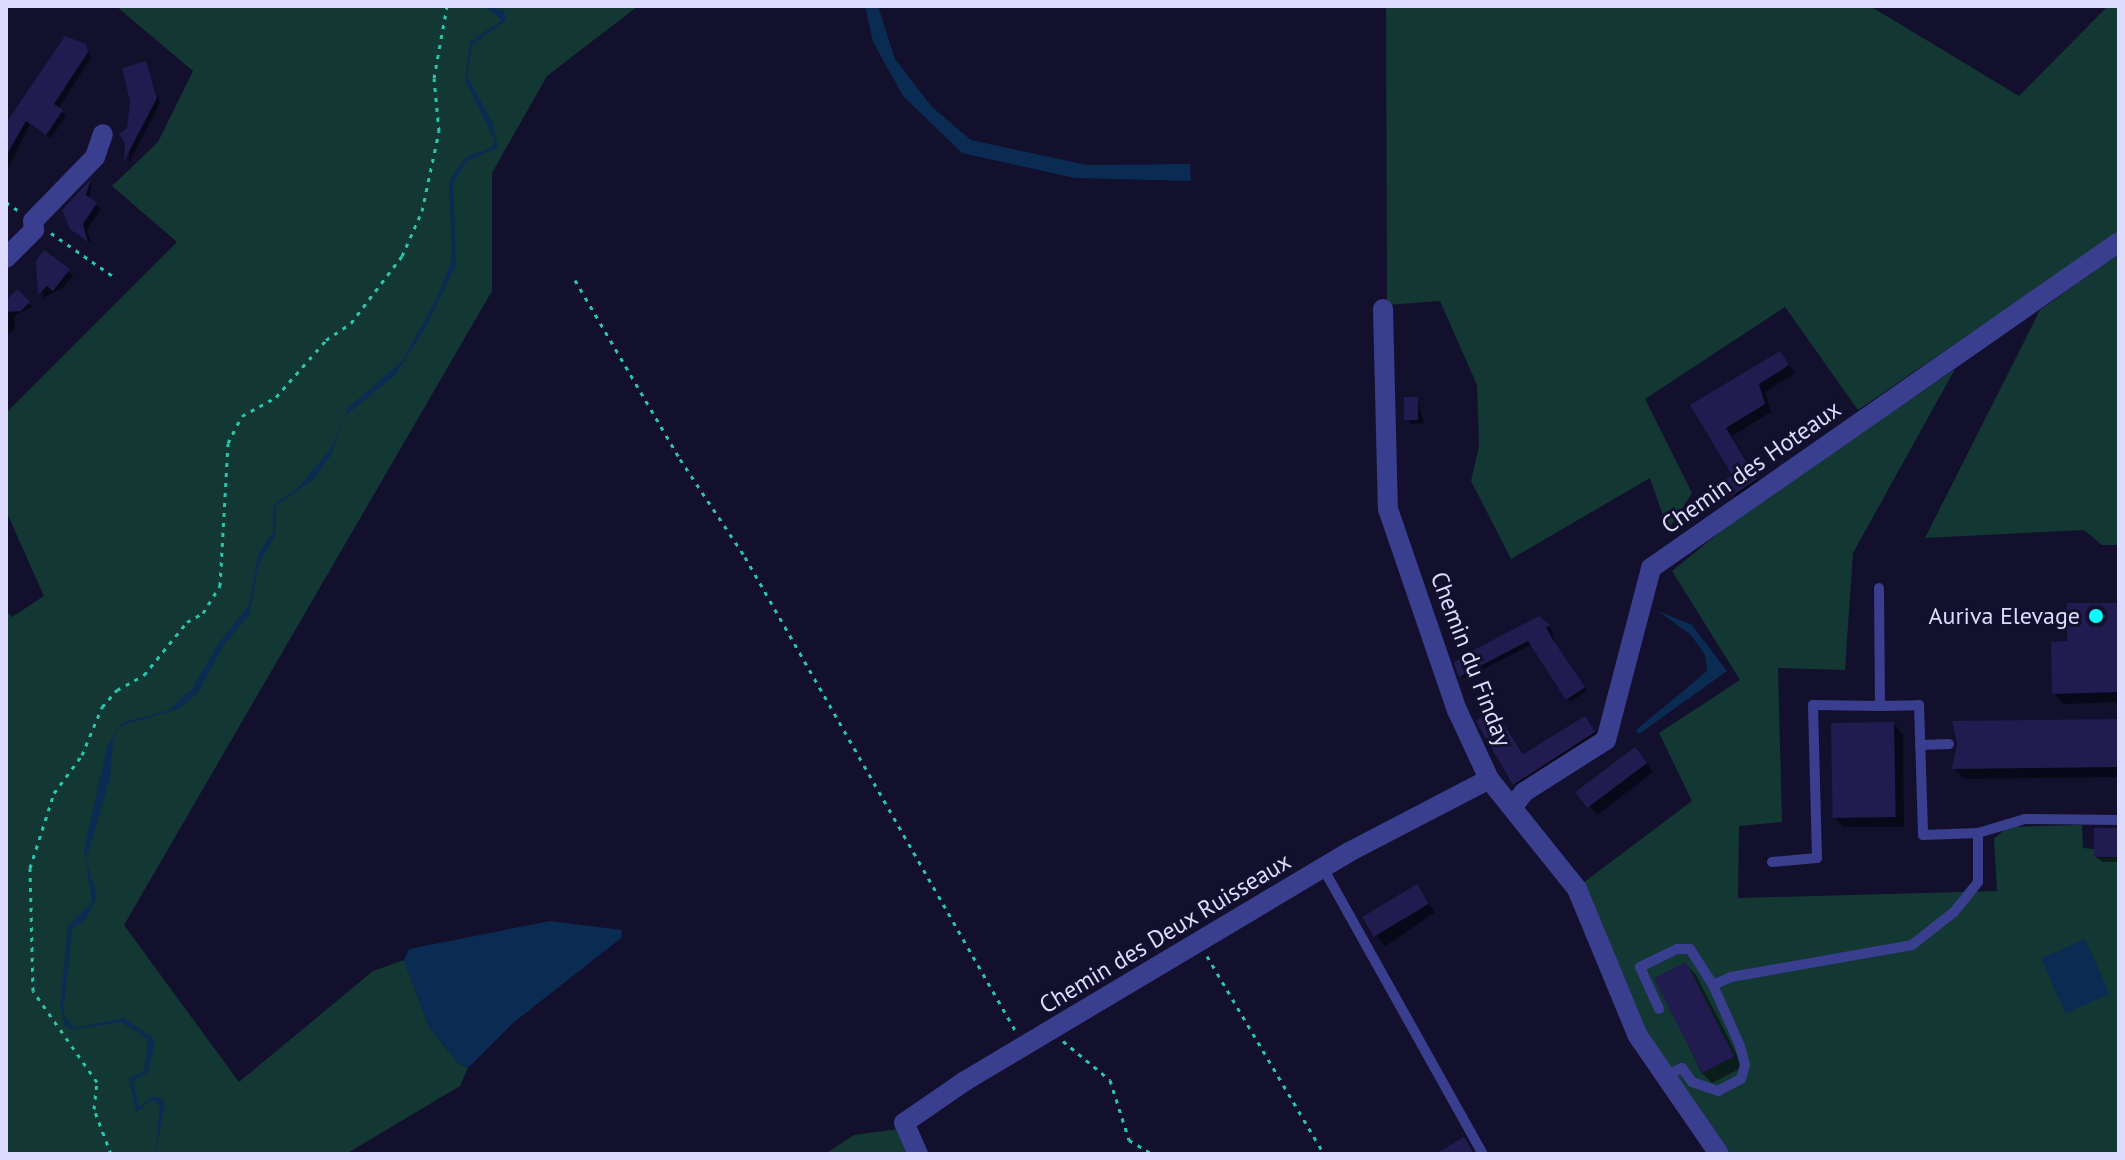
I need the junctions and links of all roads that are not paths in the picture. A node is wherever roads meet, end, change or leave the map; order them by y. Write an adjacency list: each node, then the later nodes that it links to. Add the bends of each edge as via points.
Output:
1 (103, 134): 3 (street, via 95,157 33,221 34,230)
2 (2119, 242): 10 (street, Chemin des Hoteaux, via 1651,568 1606,740 1524,792)
3 (6, 258)
4 (1383, 309): 9 (street, Chemin du Finday, via 1388,509 1457,710)
5 (1879, 588): 6 (lane)
6 (1880, 706): 8 (lane, via 1919,705); 13 (lane, via 1813,705 1817,858)
7 (1949, 744): 8 (lane)
8 (1920, 745): 12 (lane, via 1923,835)
9 (1489, 779): 10 (street, Chemin du Finday); 14 (street, Chemin des Deux Ruisseaux)
10 (1514, 805): 17 (street, Chemin du Finday, via 1577,889 1638,1036)
11 (2119, 820): 12 (lane, via 2025,819 1997,823)
12 (1978, 833): 15 (lane, via 1978,882 1954,912 1912,945 1731,977)
13 (1772, 862)
14 (1323, 868): 18 (street, Chemin des Deux Ruisseaux, via 904,1123); 19 (lane)
15 (1713, 985): 16 (lane, via 1690,949 1677,949 1640,967); 17 (lane, via 1740,1046 1745,1065 1741,1079 1718,1091 1692,1082 1682,1068)
16 (1659, 1009)
17 (1666, 1076): 20 (street, Chemin du Finday)
18 (918, 1154)
19 (1483, 1154)
20 (1719, 1154)

